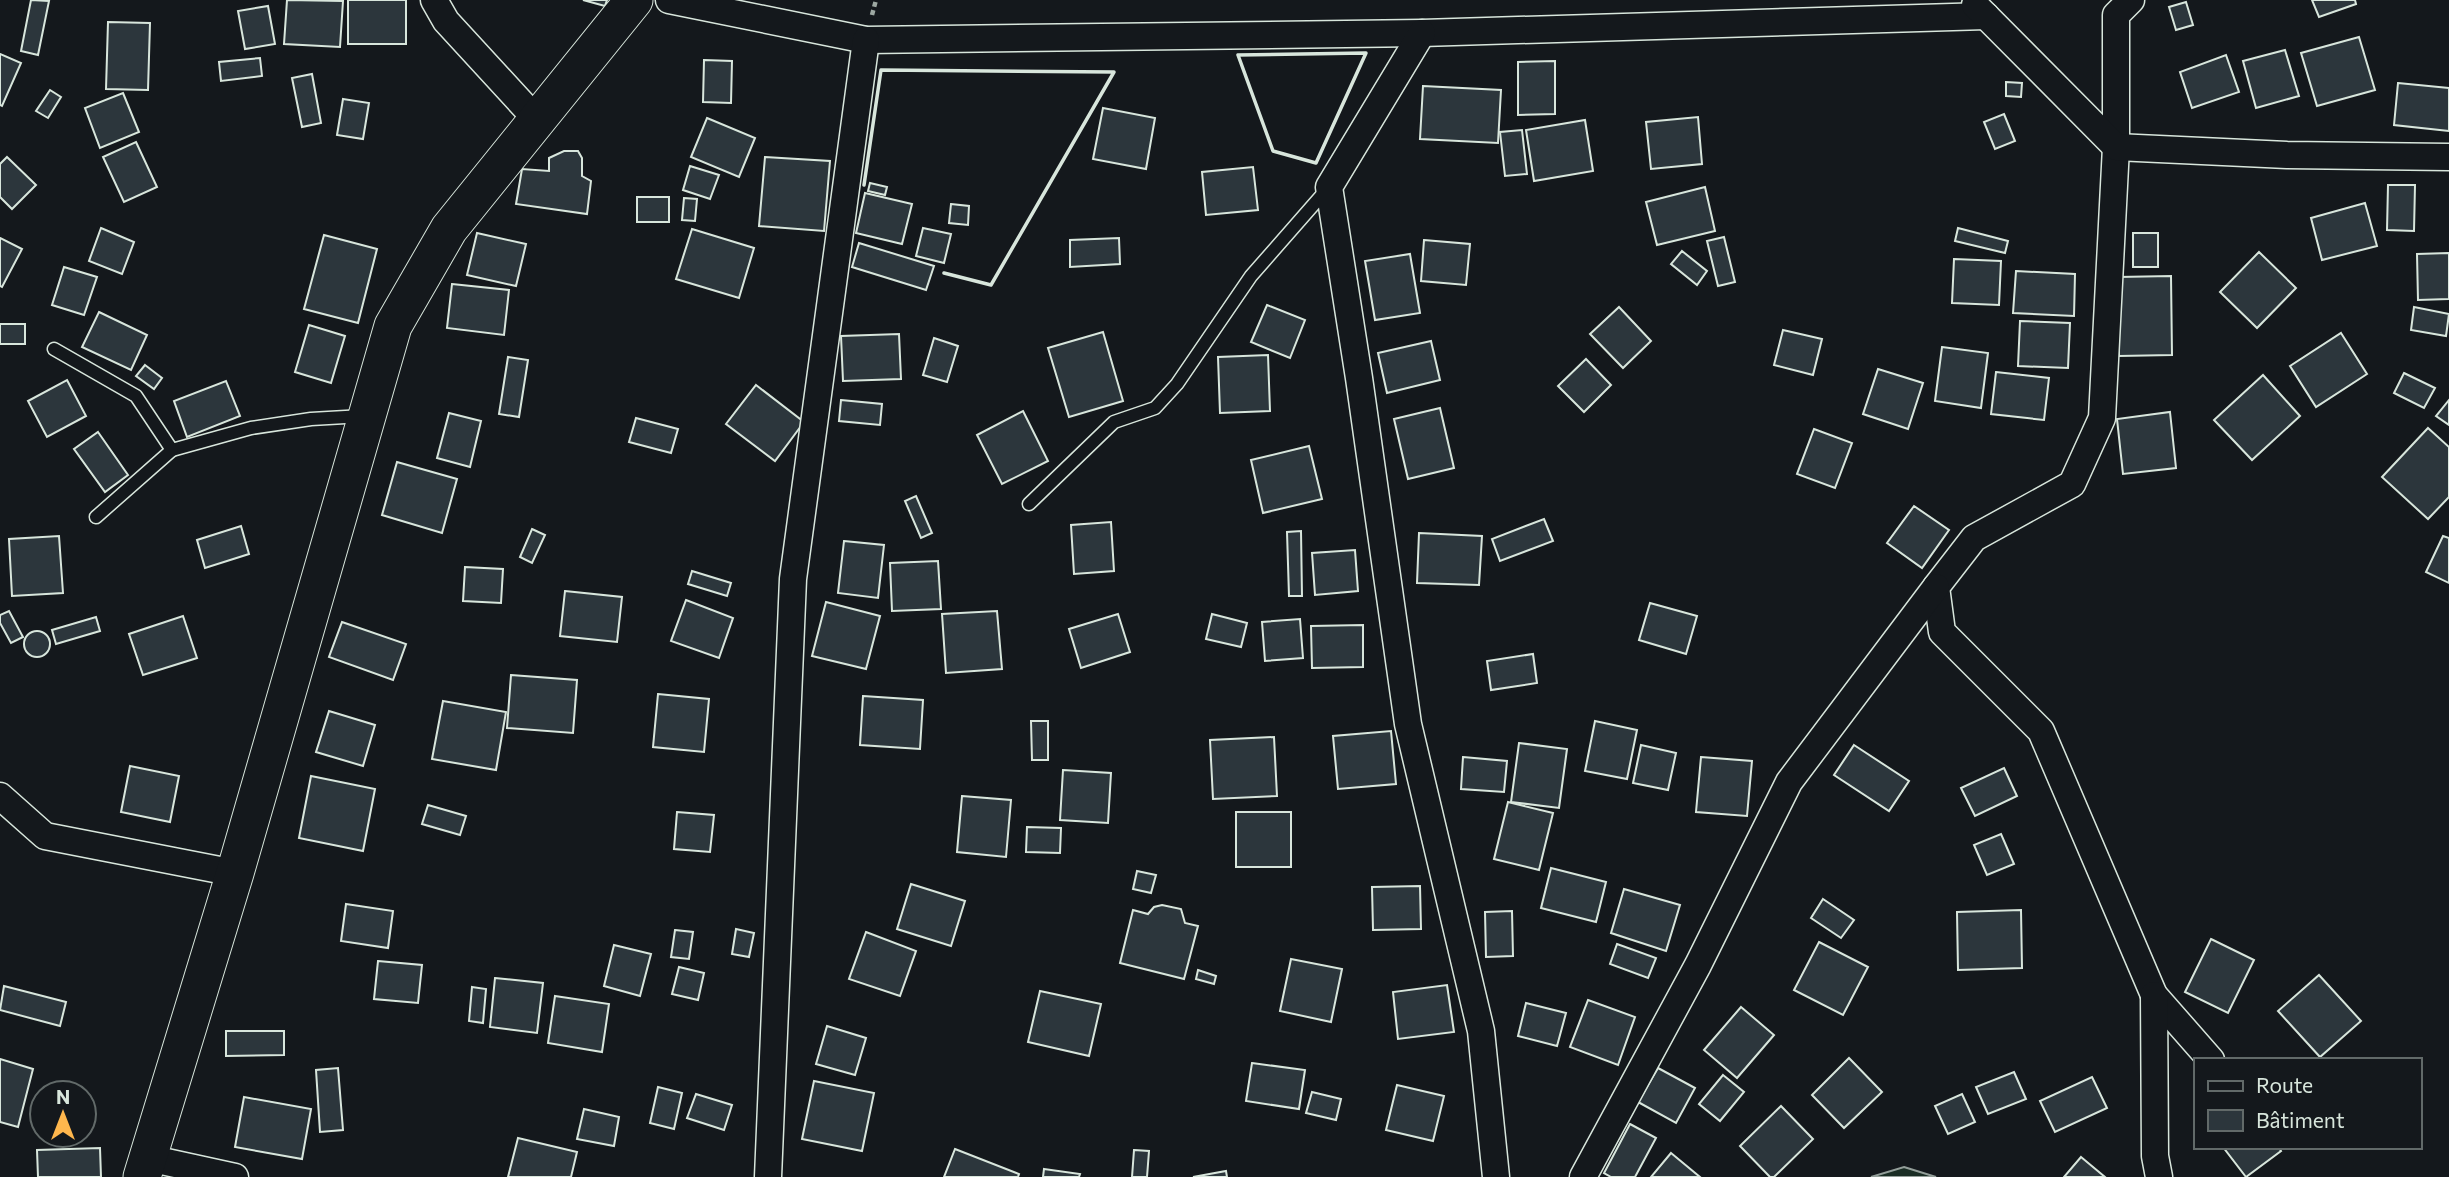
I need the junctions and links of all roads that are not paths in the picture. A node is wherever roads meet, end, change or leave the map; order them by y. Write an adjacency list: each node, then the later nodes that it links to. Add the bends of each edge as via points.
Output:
1 (434, 0): 8 (street, via 446,21)
2 (634, 0): 8 (street)
3 (669, 0): 7 (street)
4 (2131, 0): 9 (street, via 2116,15)
5 (1978, 8): 6 (street); 9 (street)
6 (1422, 33): 7 (street); 11 (street)
7 (866, 40): 24 (street, via 793,579)
8 (537, 120): 13 (street, via 449,229 393,326)
9 (2116, 147): 10 (street); 17 (street, via 2102,418 2072,484 1974,538)
10 (2449, 157)
11 (1329, 187): 15 (lane, via 1251,276 1177,384 1155,408 1114,422); 25 (street, via 1408,724 1481,1031)
12 (54, 349): 14 (lane, via 136,396)
13 (367, 416): 14 (lane, via 251,428); 19 (street)
14 (172, 450): 16 (lane)
15 (1029, 504)
16 (96, 517)
17 (1936, 587): 20 (street, via 1942,632 2041,731); 26 (street, via 1789,782 1698,965)
18 (0, 796): 19 (street, via 46,836)
19 (234, 873): 22 (street)
20 (2154, 995): 21 (street); 27 (street)
21 (2209, 1058)
22 (145, 1167): 23 (street)
23 (235, 1177)
24 (768, 1177)
25 (1496, 1177)
26 (1583, 1177)
27 (2159, 1177)

